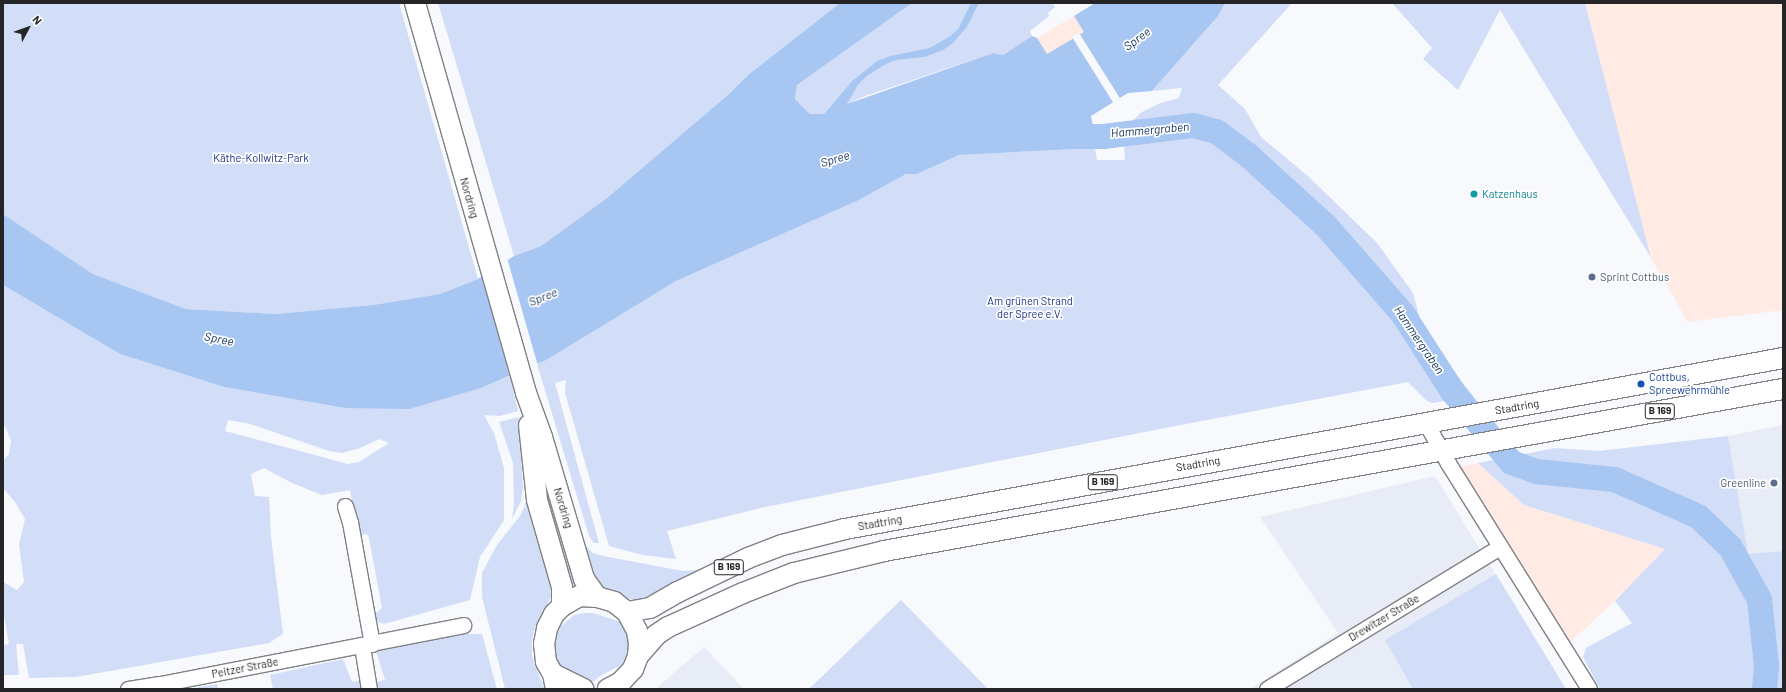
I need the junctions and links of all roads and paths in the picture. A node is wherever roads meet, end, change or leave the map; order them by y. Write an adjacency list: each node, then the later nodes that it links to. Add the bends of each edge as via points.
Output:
1 (415, 3): 4 (main road, Nordring)
2 (1783, 358): 5 (main road, Stadtring / B 169)
3 (1783, 388): 6 (main road, B 169)
4 (526, 393): 9 (main road, Nordring, via 542,437 584,579); 10 (main road, Nordring, via 537,500 562,587)
5 (1436, 421): 6 (street); 11 (main road, Stadtring / B 169, via 845,529 782,545 678,592 650,608)
6 (1440, 451): 8 (street); 14 (main road, B 169, via 884,551 794,573 668,626)
7 (345, 506): 13 (street, via 350,522)
8 (1500, 547): 20 (street, Drewitzer Straße); 21 (street)
9 (597, 597): 10 (main road, B 169, via 579,596); 11 (main road, B 169, via 614,602)
10 (562, 606): 15 (main road, B 169, via 554,614 547,628 544,644 546,662)
11 (627, 612): 14 (main road, B 169, via 637,630)
12 (463, 625): 13 (street, Peitzer Straße)
13 (367, 645): 16 (street, Peitzer Straße); 17 (street)
14 (638, 656): 19 (main road, B 169, via 633,669 621,682)
15 (554, 681): 18 (main road, B 169)
16 (128, 689)
17 (369, 689)
18 (584, 689)
19 (608, 689)
20 (1267, 689)
21 (1589, 689)

